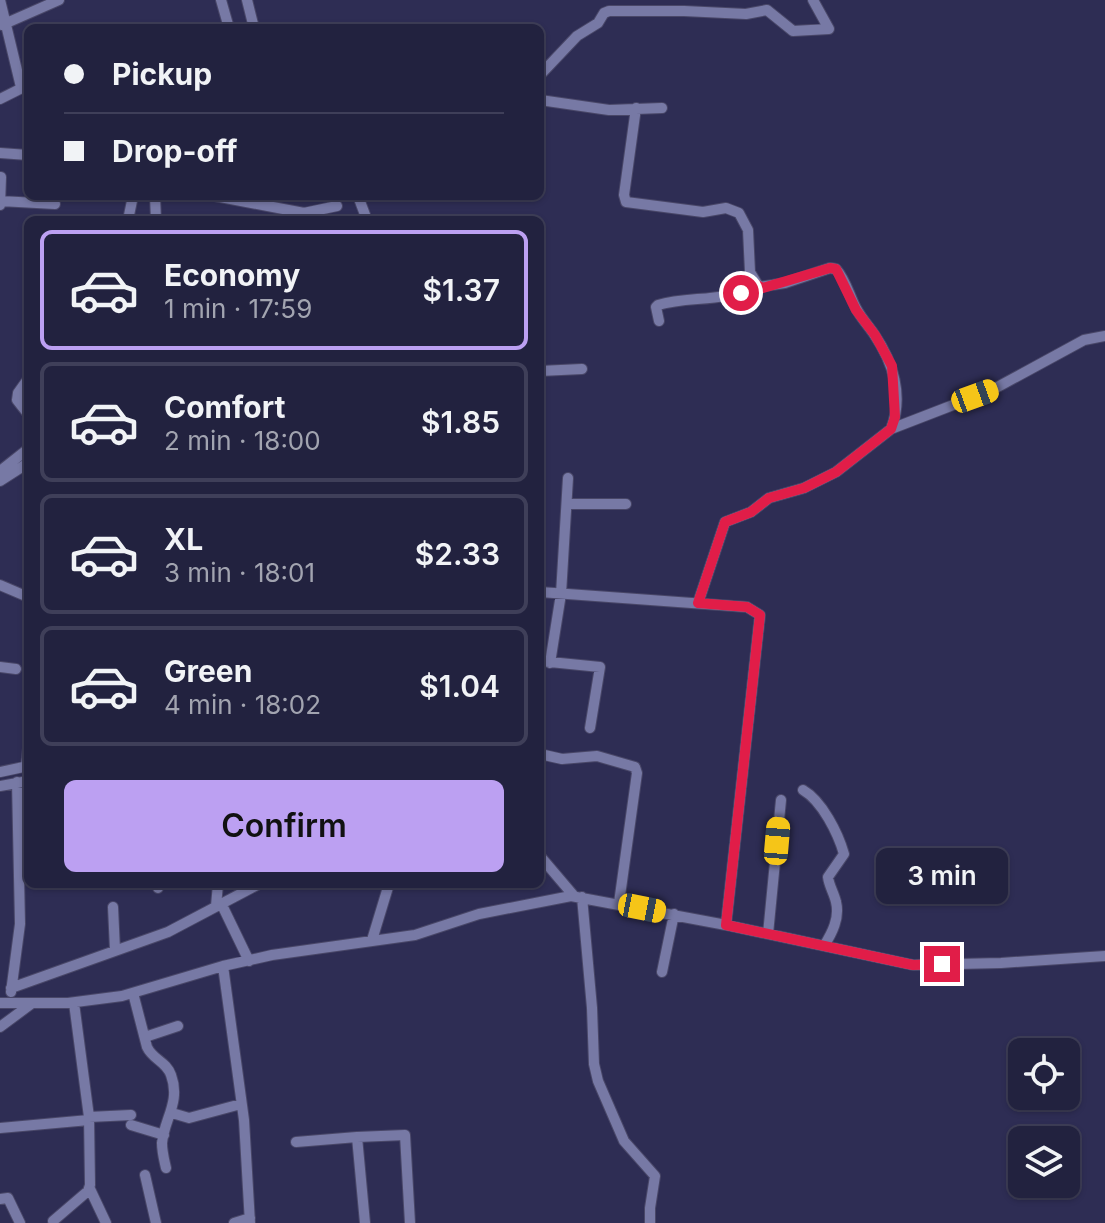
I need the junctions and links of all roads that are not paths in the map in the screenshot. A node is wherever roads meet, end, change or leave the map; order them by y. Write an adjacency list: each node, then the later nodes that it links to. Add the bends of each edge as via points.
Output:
1 (0, 0): 8 (street)
2 (59, 0): 8 (street)
3 (221, 0): 6 (street)
4 (247, 0): 7 (street)
5 (813, 0): 9 (street, via 829,29 793,31 767,10 609,11)
6 (228, 24)
7 (253, 24)
8 (3, 25): 10 (street)
9 (544, 71)
10 (24, 86): 11 (street)
11 (0, 99)
12 (544, 101): 13 (street, via 609,110)
13 (636, 108): 14 (street); 23 (street, via 626,202 739,213 748,230)
14 (662, 108)
15 (0, 153): 16 (street)
16 (24, 155)
17 (1, 177): 18 (street)
18 (0, 187): 20 (street)
19 (236, 200): 22 (street, via 304,213)
20 (0, 203): 21 (street)
21 (55, 204)
22 (337, 206)
23 (755, 284): 24 (street, via 722,298 658,305); 30 (street, via 763,288 830,268 840,273 856,310 892,366)
24 (659, 321)
25 (1105, 336): 30 (street, via 1084,340 992,390)
26 (582, 369): 27 (street)
27 (544, 371)
28 (24, 385): 29 (street, via 17,400)
29 (24, 409)
30 (891, 429): 42 (street, via 836,472 725,522)
31 (24, 452): 33 (street)
32 (24, 466): 35 (street)
33 (0, 471)
34 (568, 478): 36 (street)
35 (0, 481)
36 (567, 504): 37 (street); 40 (street)
37 (626, 504)
38 (0, 585): 41 (street)
39 (544, 592): 40 (street)
40 (561, 594): 42 (street); 43 (street)
41 (24, 595)
42 (698, 603): 63 (street, via 747,607 760,615)
43 (545, 662): 46 (street, via 602,669)
44 (0, 667): 45 (street)
45 (16, 669)
46 (590, 728)
47 (544, 755): 59 (street, via 597,756 635,767)
48 (24, 767): 49 (street)
49 (0, 772)
50 (22, 782): 51 (street); 72 (street, via 20,924)
51 (0, 786)
52 (803, 790): 66 (street, via 821,808 844,854 828,877 837,905 834,931)
53 (781, 800): 64 (street)
54 (544, 860): 58 (street)
55 (218, 888): 60 (street)
56 (246, 888): 60 (street)
57 (388, 888): 65 (street)
58 (578, 896): 59 (street); 65 (street, via 479,914 415,935); 99 (street, via 596,1074 624,1141 655,1176)
59 (619, 903): 62 (street)
60 (218, 904): 67 (street, via 168,932); 69 (street)
61 (113, 907): 67 (street)
62 (674, 914): 63 (street); 71 (street)
63 (726, 925): 64 (street)
64 (768, 934): 66 (street)
65 (372, 940): 69 (street)
66 (824, 946): 68 (street, via 913,965)
67 (115, 950): 72 (street)
68 (1105, 956)
69 (249, 961): 70 (street)
70 (223, 966): 73 (street); 80 (street)
71 (662, 972)
72 (11, 988): 74 (street)
73 (133, 993): 75 (street); 79 (street)
74 (4, 1003): 76 (street)
75 (74, 1003): 76 (street); 82 (street)
76 (31, 1004): 78 (street)
77 (178, 1026): 79 (street)
78 (0, 1027)
79 (145, 1037): 81 (street, via 150,1054 170,1072)
80 (241, 1104): 81 (street, via 189,1118); 91 (street)
81 (172, 1113): 84 (street)
82 (89, 1118): 83 (street); 84 (street, via 131,1120); 89 (street)
83 (0, 1128)
84 (164, 1135): 87 (street)
85 (357, 1137): 86 (street); 97 (street); 98 (street, via 405,1135)
86 (296, 1142)
87 (166, 1168)
88 (145, 1175): 95 (street)
89 (90, 1189): 92 (street); 94 (street)
90 (0, 1199): 93 (street, via 12,1202)
91 (250, 1220): 96 (street)
92 (53, 1221)
93 (20, 1223)
94 (106, 1223)
95 (156, 1223)
96 (234, 1223)
97 (365, 1223)
98 (410, 1223)
99 (650, 1223)

